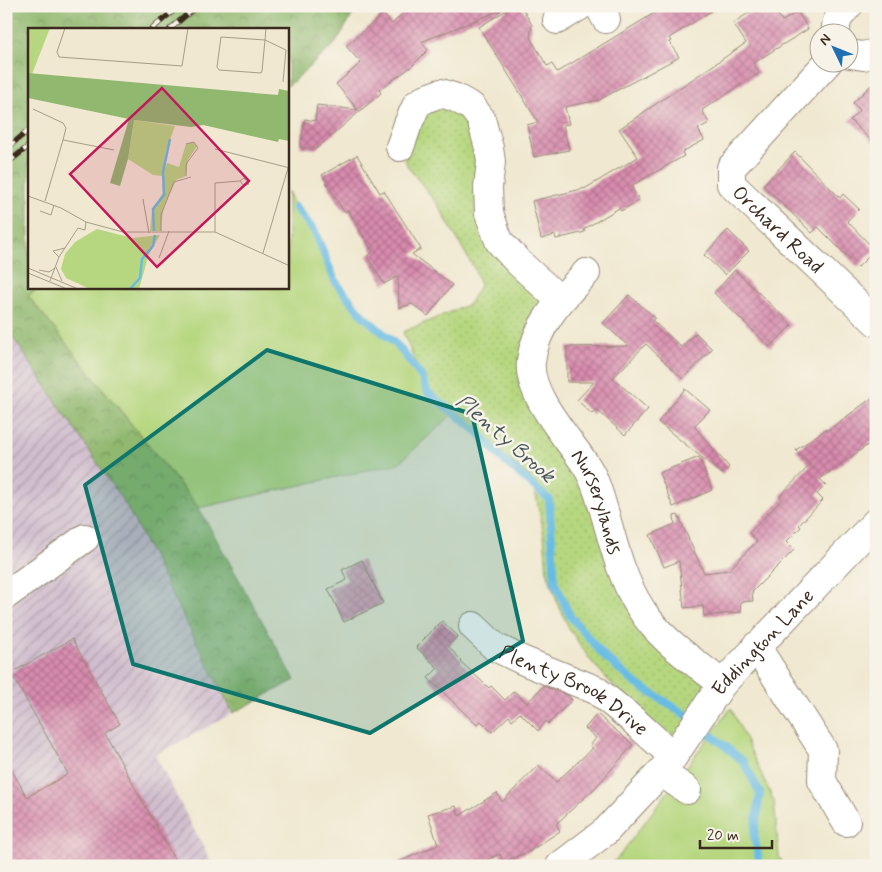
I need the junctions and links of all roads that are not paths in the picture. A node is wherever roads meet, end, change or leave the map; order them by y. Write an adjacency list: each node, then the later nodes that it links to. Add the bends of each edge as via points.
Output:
1 (580, 6): 3 (street)
2 (848, 6): 4 (street)
3 (557, 20)
4 (837, 22)
5 (876, 52): 6 (street)
6 (860, 56)
7 (819, 72): 11 (street, Orchard Road, via 731,168 731,184)
8 (400, 147): 10 (street, via 417,104 441,93 472,107 481,119 489,148 489,213 499,241)
9 (586, 273): 10 (street, Nurserylands)
10 (560, 300): 17 (street, Nurserylands, via 548,316 537,341 531,363 533,385 588,469 620,568 640,609 659,633)
11 (876, 322)
12 (876, 522): 16 (street, Eddington Lane)
13 (85, 538): 14 (street)
14 (6, 595)
15 (473, 626): 18 (street, Plenty Brook Drive, via 495,647 596,690)
16 (756, 646): 17 (street, Eddington Lane); 20 (street, via 823,750 822,781)
17 (722, 684): 18 (street, Eddington Lane)
18 (667, 764): 19 (street); 21 (street, Eddington Lane, via 606,831)
19 (687, 790)
20 (846, 822)
21 (560, 866)

